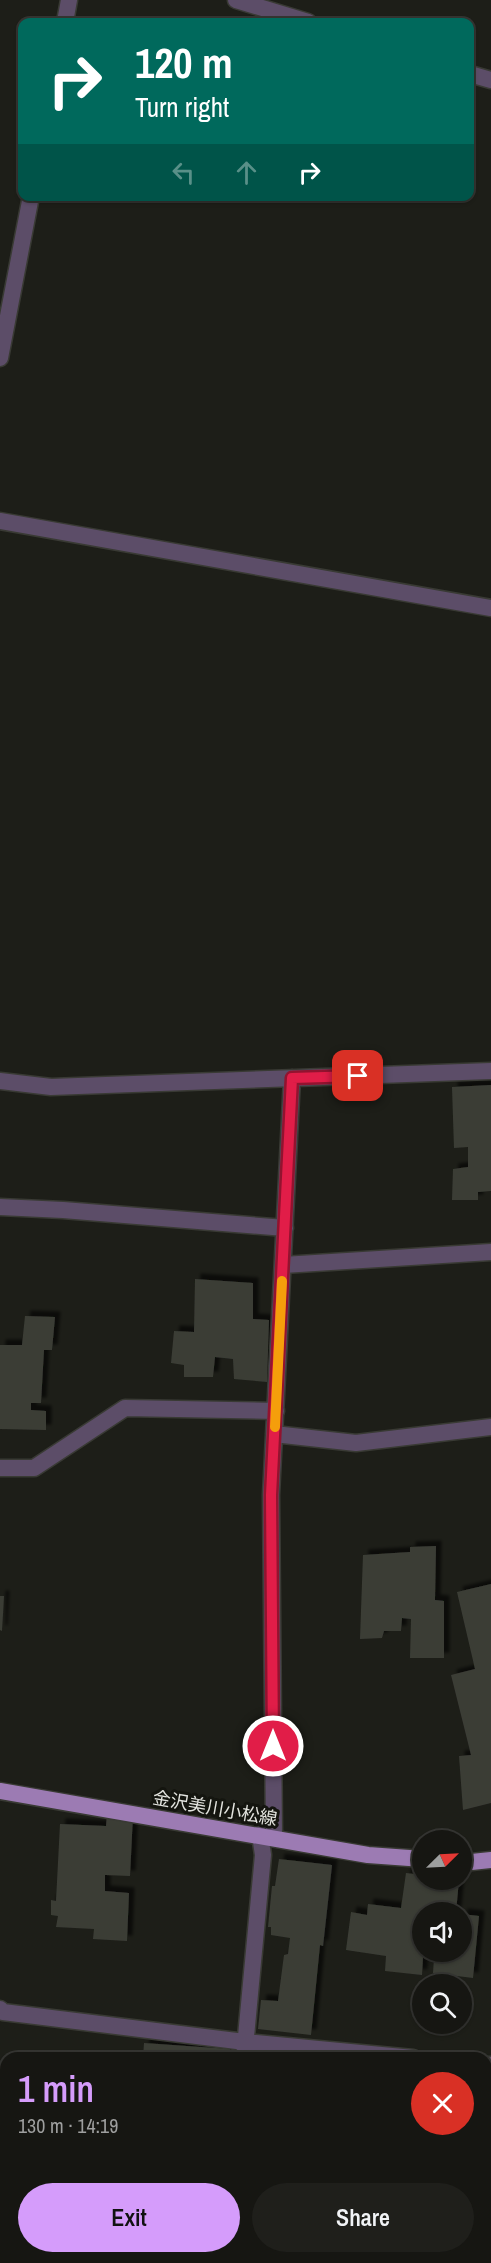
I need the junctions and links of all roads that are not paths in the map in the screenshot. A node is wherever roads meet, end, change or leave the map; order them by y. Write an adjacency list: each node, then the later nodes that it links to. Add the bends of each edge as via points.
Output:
1 (69, 0): 3 (street)
2 (236, 0): 4 (street)
3 (66, 18)
4 (295, 18)
5 (474, 75): 6 (street)
6 (491, 80)
7 (30, 201): 8 (street)
8 (0, 358)
9 (0, 521): 10 (street)
10 (491, 608)
11 (491, 1071): 12 (street)
12 (292, 1078): 13 (street, via 51,1087); 15 (street)
13 (0, 1081)
14 (0, 1207): 15 (street)
15 (285, 1228): 17 (street)
16 (491, 1252): 17 (street)
17 (283, 1264): 18 (street)
18 (276, 1411): 20 (street); 21 (street, via 125,1408 34,1468)
19 (491, 1427): 20 (street, via 356,1443)
20 (274, 1434): 23 (street)
21 (0, 1468)
22 (0, 1791): 23 (main road, 金沢美川小松線)
23 (267, 1836): 24 (main road, 金沢美川小松線, via 368,1855); 28 (street)
24 (412, 1858)
25 (491, 1860): 26 (main road)
26 (472, 1862)
27 (0, 2009): 28 (street)
28 (245, 2050): 29 (street)
29 (287, 2052)

